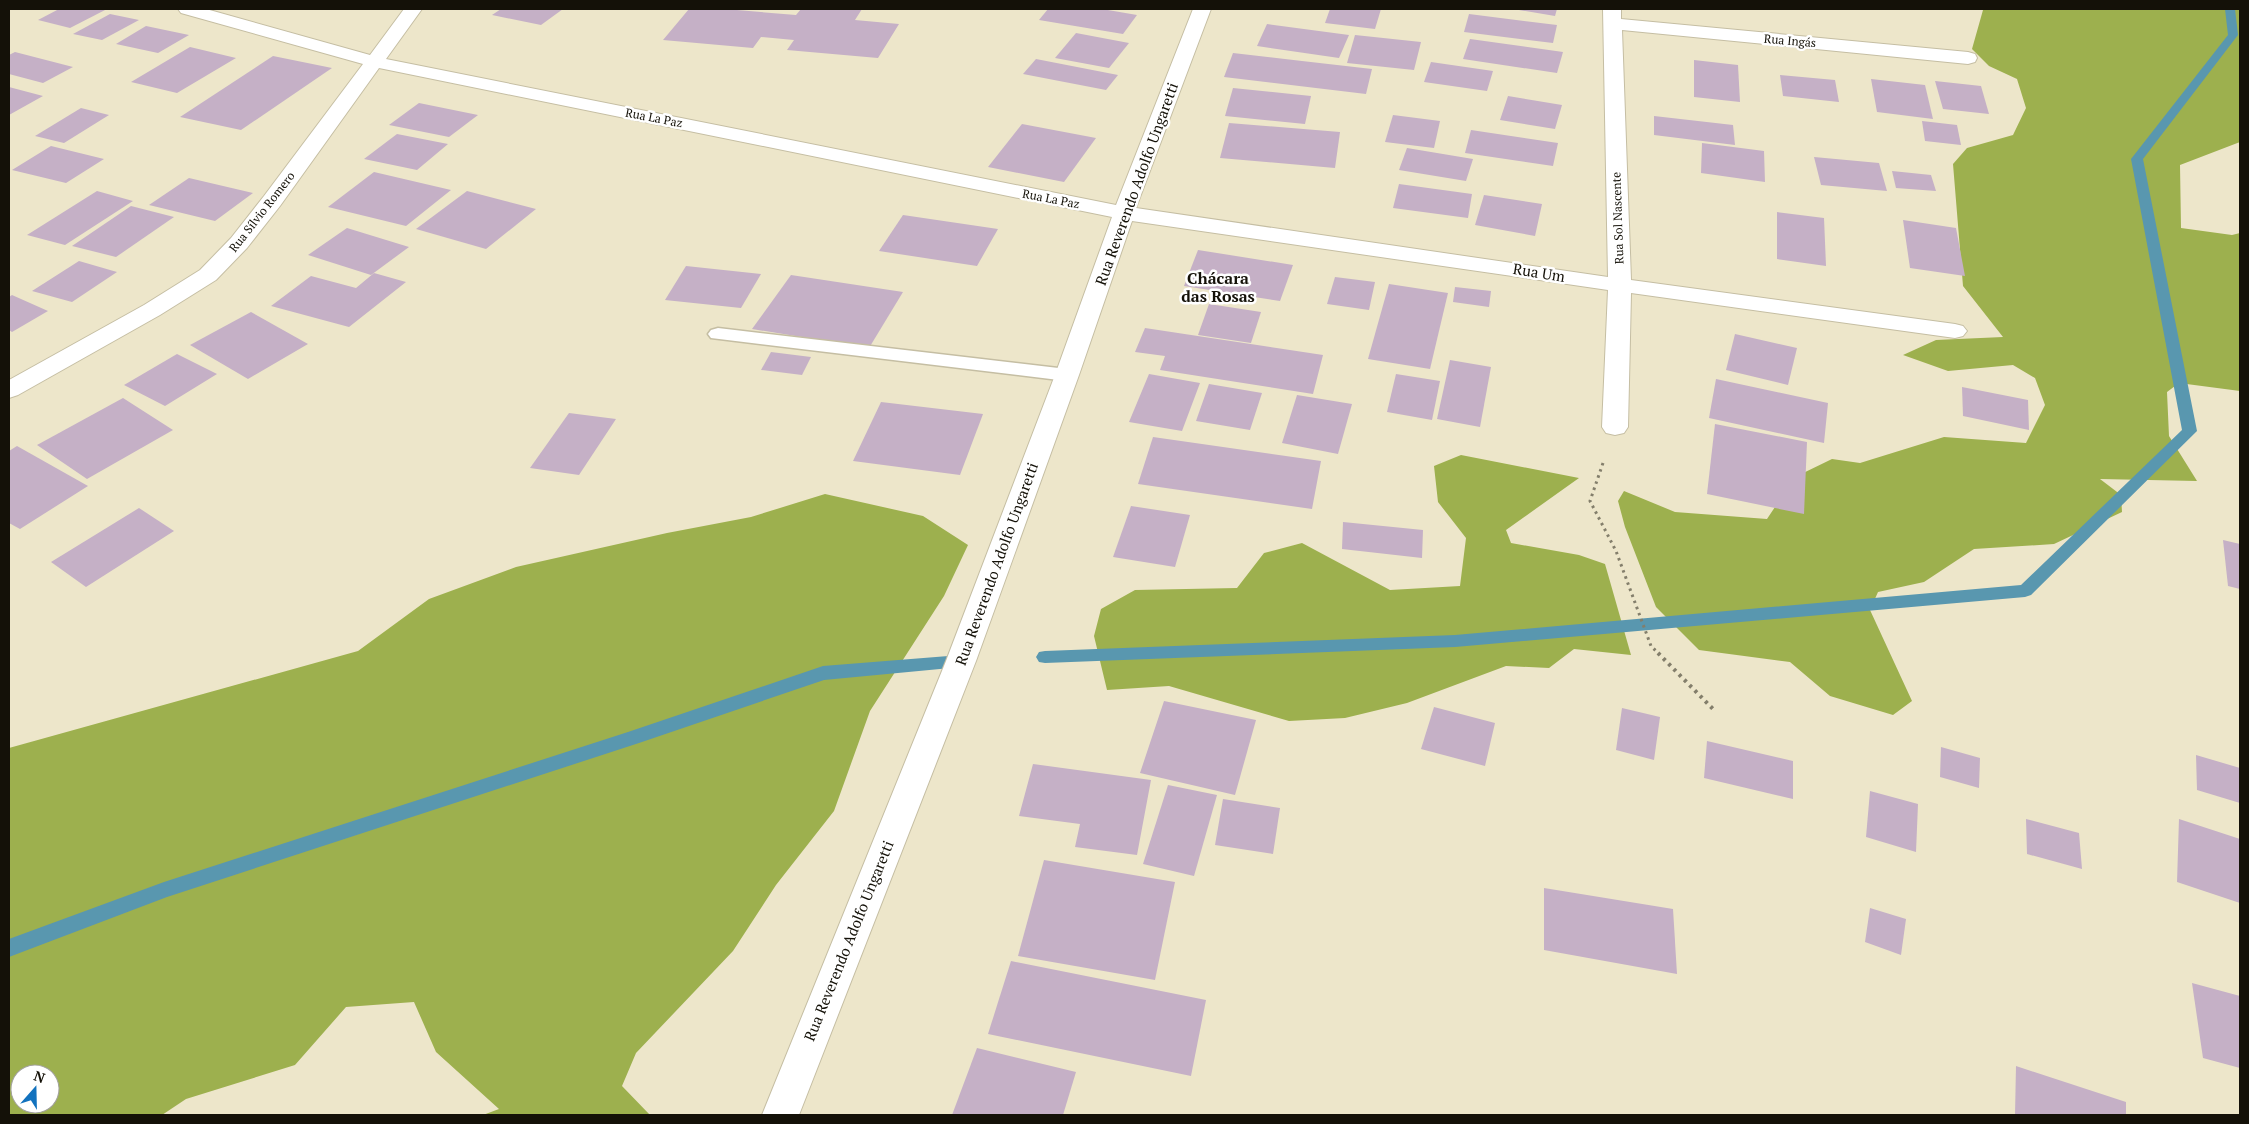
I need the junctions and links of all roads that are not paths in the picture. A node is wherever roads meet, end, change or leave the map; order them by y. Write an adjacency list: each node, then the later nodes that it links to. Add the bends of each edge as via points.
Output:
1 (187, 9): 6 (street, Rua La Paz)
2 (413, 9): 6 (street, Rua Sílvio Romero)
3 (1202, 9): 7 (street, Rua Reverendo Adolfo Ungaretti)
4 (1612, 17): 5 (street, Rua Ingás); 8 (street, Rua Sol Nascente)
5 (1968, 58)
6 (375, 62): 7 (street, Rua La Paz); 12 (street, Rua Sílvio Romero, via 239,244 208,274 152,310)
7 (1124, 214): 8 (street, Rua Um); 11 (street, Rua Reverendo Adolfo Ungaretti)
8 (1620, 285): 9 (street, Rua Um); 13 (street, Rua Sol Nascente)
9 (1955, 331)
10 (718, 334): 11 (lane)
11 (1067, 375): 14 (street, Rua Reverendo Adolfo Ungaretti, via 961,661)
12 (9, 390)
13 (1615, 427)
14 (780, 1115)

